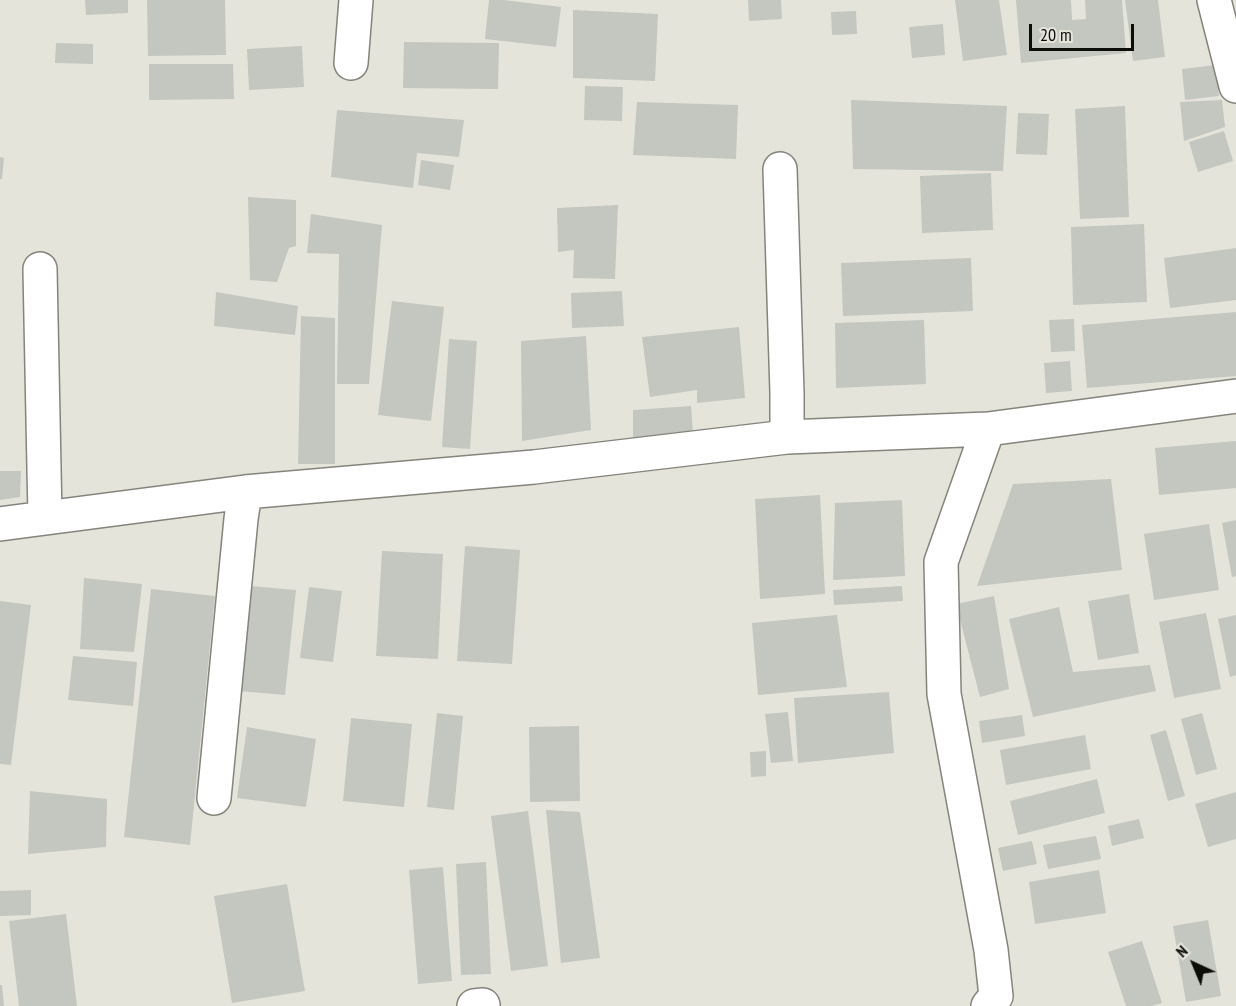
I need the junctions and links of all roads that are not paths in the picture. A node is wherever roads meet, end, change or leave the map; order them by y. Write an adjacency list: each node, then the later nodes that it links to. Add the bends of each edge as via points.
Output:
1 (357, 0): 3 (street)
2 (1214, 0): 4 (street)
3 (351, 63)
4 (1236, 86)
5 (780, 169): 9 (street)
6 (40, 269): 11 (street)
7 (1236, 396): 8 (street)
8 (988, 429): 9 (street); 14 (street, via 941,562 944,694 991,950 996,996)
9 (787, 437): 10 (street, via 534,467)
10 (245, 492): 11 (street); 13 (street)
11 (45, 518): 12 (street)
12 (0, 524)
13 (214, 798)
14 (988, 1006)

